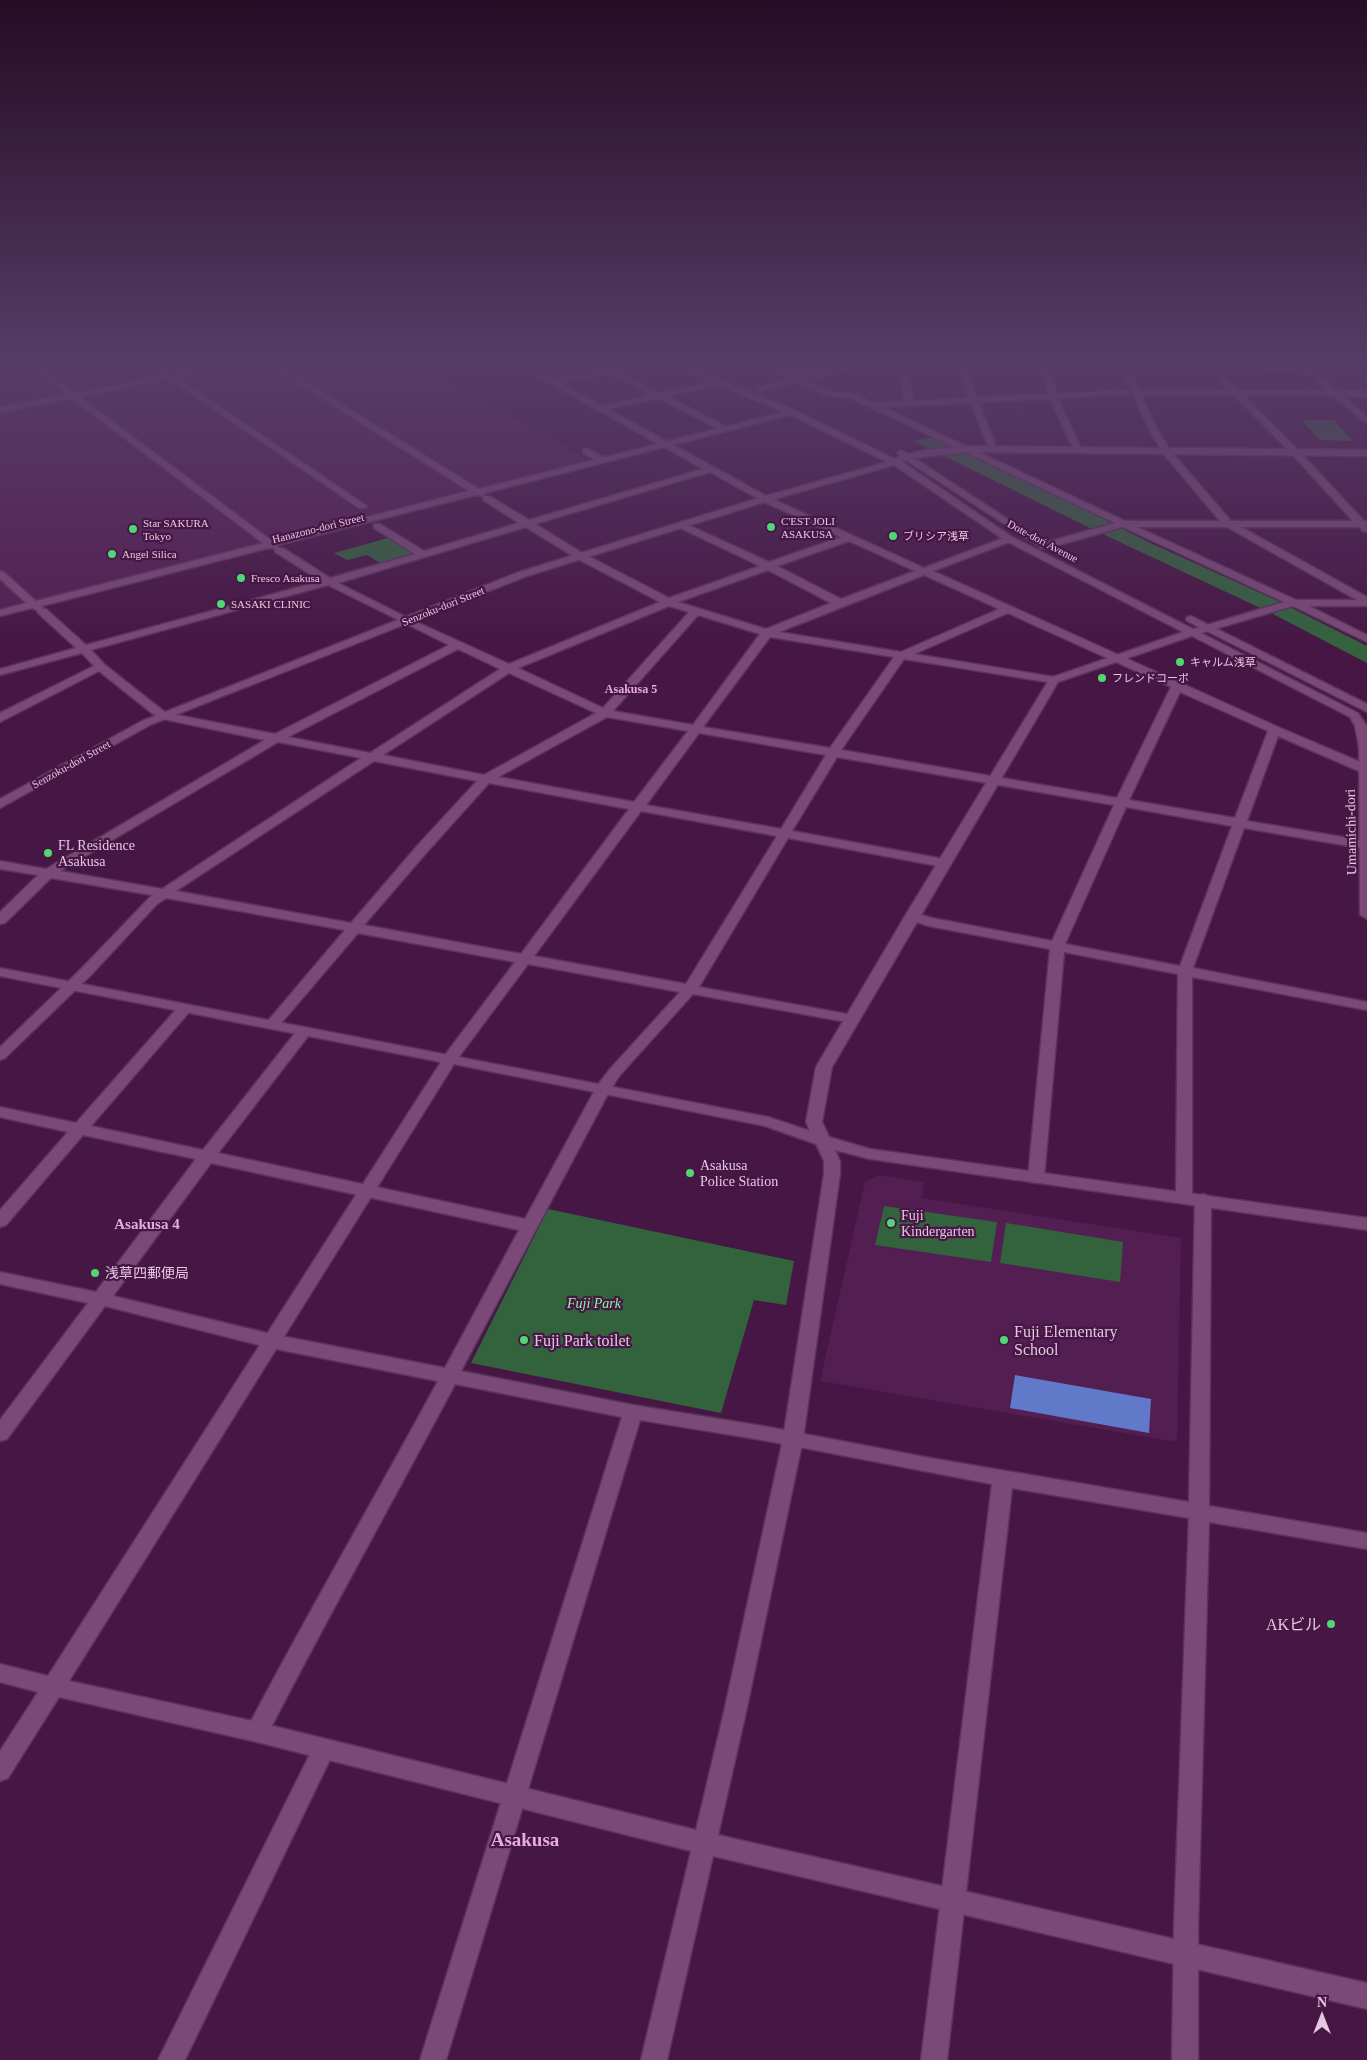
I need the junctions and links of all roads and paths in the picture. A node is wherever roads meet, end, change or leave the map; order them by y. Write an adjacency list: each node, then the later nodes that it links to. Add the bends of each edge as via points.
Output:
1 (156, 459): 28 (street)
2 (292, 459): 19 (street)
3 (426, 459): 16 (street)
4 (598, 459): 13 (street)
5 (620, 459): 13 (street, Hanazono-dori Street)
6 (694, 459): 15 (street)
7 (889, 459): 14 (street, Dote-dori Avenue)
8 (900, 459): 14 (street, Senzoku-dori Street)
9 (911, 459): 29 (street, Dote-dori Avenue)
10 (989, 459): 21 (street)
11 (1173, 459): 20 (street)
12 (1302, 459): 25 (street)
13 (602, 462): 16 (street, Hanazono-dori Street); 17 (street, Hanazono-dori Street)
14 (895, 462): 18 (street, Senzoku-dori Street); 27 (street, Dote-dori Avenue)
15 (712, 469): 18 (street); 22 (street)
16 (477, 491): 17 (street); 28 (street, Hanazono-dori Street)
17 (486, 498): 22 (street); 24 (street, Hanazono-dori Street)
18 (766, 499): 23 (street, Senzoku-dori Street); 26 (street)
19 (362, 506)
20 (1227, 523): 21 (street); 25 (street); 38 (street)
21 (1124, 524): 29 (street); 40 (street)
22 (530, 525): 31 (street); 32 (street)
23 (681, 525): 32 (street, Senzoku-dori Street); 33 (street)
24 (377, 526): 30 (street, Hanazono-dori Street); 31 (street)
25 (1365, 526)
26 (850, 537): 33 (street); 34 (street)
27 (1009, 539): 34 (street); 51 (street, Dote-dori Avenue)
28 (268, 544): 30 (street); 42 (street, Hanazono-dori Street)
29 (1044, 546): 41 (street, Dote-dori Avenue)
30 (279, 550): 36 (street); 42 (street, Hanazono-dori Street)
31 (424, 555): 36 (street)
32 (580, 556): 37 (street); 47 (street, Senzoku-dori Street, via 523,574)
33 (768, 566): 37 (street); 39 (street)
34 (926, 571): 39 (street); 43 (street)
35 (0, 574): 42 (street)
36 (329, 582): 47 (street); 54 (street)
37 (668, 602): 44 (street); 58 (street)
38 (1367, 602): 40 (street)
39 (840, 603): 50 (street)
40 (1292, 603): 49 (street); 52 (street)
41 (1160, 604)
42 (38, 608): 46 (street, Hanazono-dori Street); 48 (street, Hanazono-dori Street); 54 (street)
43 (1009, 609): 55 (street); 56 (street)
44 (696, 611): 50 (street); 63 (street)
45 (1177, 612): 49 (street)
46 (0, 613)
47 (406, 621): 53 (street); 65 (street, Senzoku-dori Street)
48 (0, 622)
49 (1208, 628): 51 (street); 62 (street)
50 (767, 632): 55 (street); 68 (street)
51 (1194, 632): 56 (street); 64 (street, Dote-dori Avenue)
52 (1367, 640)
53 (458, 645): 58 (street); 70 (street)
54 (84, 649): 57 (street); 59 (street)
55 (900, 656): 60 (street); 72 (street)
56 (1116, 658): 60 (street); 61 (street)
57 (101, 667): 65 (street); 66 (street)
58 (509, 668): 63 (street); 73 (street)
59 (0, 672)
60 (1054, 680): 76 (street)
61 (1177, 686): 69 (street); 77 (street)
62 (1367, 709)
63 (605, 712): 68 (street); 75 (street)
64 (1354, 715): 67 (street, Dote-dori Avenue); 71 (street, Umamichi-dori, via 1363,728)
65 (162, 716): 70 (street); 78 (street, Senzoku-dori Street)
66 (0, 718)
67 (1367, 720)
68 (696, 729): 72 (street); 79 (street)
69 (1274, 730): 74 (street); 80 (street)
70 (275, 739): 73 (street); 85 (street)
71 (1366, 748): 74 (street, Umamichi-dori)
72 (834, 752): 76 (street); 81 (street)
73 (371, 757): 75 (street); 86 (street)
74 (1365, 769): 82 (street, Umamichi-dori)
75 (486, 779): 79 (street); 90 (street)
76 (994, 781): 77 (street); 83 (street)
77 (1122, 802): 80 (street); 91 (street)
78 (0, 804)
79 (638, 807): 81 (street); 92 (street)
80 (1239, 823): 82 (street); 94 (street)
81 (784, 834): 83 (street); 96 (street)
82 (1366, 845): 87 (street, Umamichi-dori)
83 (944, 863): 88 (street)
84 (0, 865): 85 (street)
85 (48, 873): 86 (street); 89 (street)
86 (164, 893): 90 (street); 95 (street, via 152,901)
87 (1367, 915)
88 (912, 916): 91 (street); 99 (street)
89 (0, 920)
90 (354, 928): 92 (street); 100 (street)
91 (1057, 946): 94 (street); 109 (street)
92 (525, 960): 96 (street); 103 (street)
93 (0, 972): 95 (street)
94 (1184, 972): 97 (street); 111 (street)
95 (71, 986): 98 (street); 102 (street)
96 (690, 988): 99 (street); 104 (street)
97 (1367, 1006)
98 (185, 1008): 100 (street); 106 (street)
99 (852, 1019): 107 (street, via 824,1067 814,1122)
100 (272, 1025): 101 (street)
101 (304, 1031): 103 (street); 108 (street)
102 (0, 1055)
103 (450, 1059): 104 (street); 110 (street)
104 (603, 1089): 107 (street, via 768,1122); 114 (street)
105 (0, 1112): 106 (street)
106 (80, 1129): 108 (street); 112 (street)
107 (823, 1141): 109 (street, via 870,1154); 121 (street, via 832,1161 832,1174)
108 (208, 1156): 110 (street); 116 (street)
109 (1036, 1178): 111 (street)
110 (366, 1191): 114 (street); 117 (street)
111 (1194, 1199): 113 (street); 123 (street)
112 (0, 1221)
113 (1367, 1224)
114 (530, 1226): 118 (street)
115 (0, 1278): 116 (street)
116 (101, 1299): 117 (street); 120 (street)
117 (271, 1341): 118 (street); 126 (street)
118 (448, 1376): 119 (street); 127 (street)
119 (633, 1412): 121 (street); 130 (street)
120 (0, 1434)
121 (793, 1439): 122 (street); 131 (street)
122 (1003, 1478): 123 (street); 132 (street)
123 (1199, 1512): 124 (street); 133 (street)
124 (1367, 1541)
125 (0, 1673): 126 (street)
126 (54, 1686): 127 (street); 129 (street)
127 (257, 1732): 128 (street)
128 (324, 1749): 130 (street); 135 (street)
129 (0, 1771)
130 (515, 1796): 131 (street); 136 (street)
131 (705, 1843): 132 (street); 137 (street)
132 (954, 1900): 133 (street); 138 (street)
133 (1185, 1953): 134 (street); 139 (street)
134 (1367, 1996)
135 (171, 2060)
136 (433, 2060)
137 (654, 2060)
138 (934, 2060)
139 (1185, 2060)

